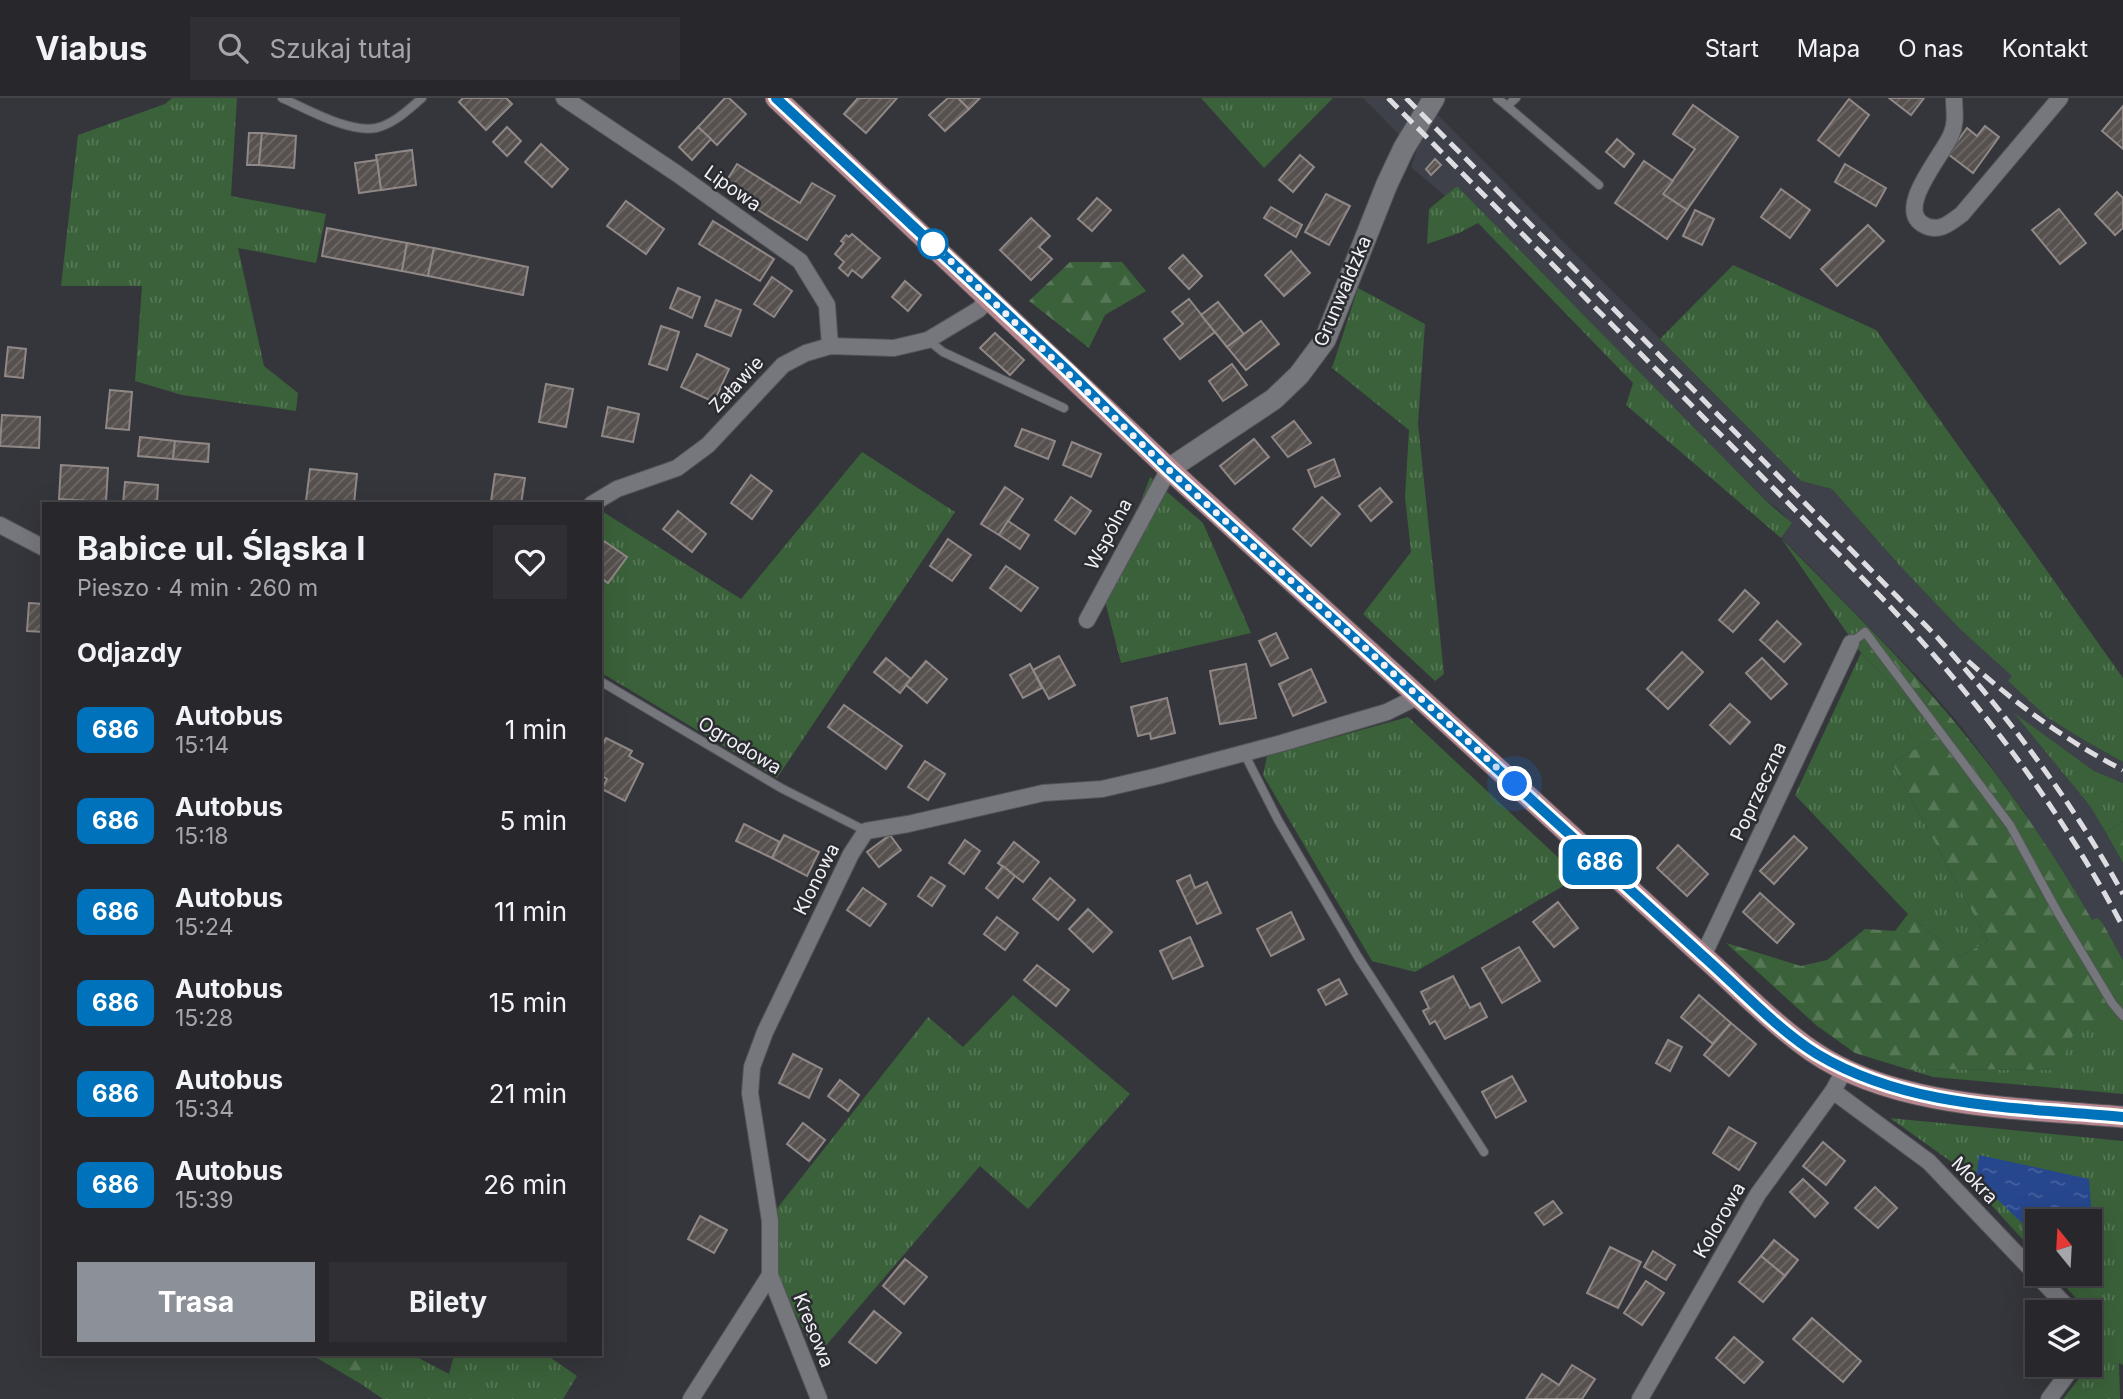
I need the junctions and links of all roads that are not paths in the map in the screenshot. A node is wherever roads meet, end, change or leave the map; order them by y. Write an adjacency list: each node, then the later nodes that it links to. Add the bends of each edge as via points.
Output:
1 (282, 98): 2 (lane, via 348,126 376,128 402,116)
2 (422, 98)
3 (564, 98): 14 (street, Lipowa, via 800,261 827,304)
4 (776, 98): 12 (main road)
5 (1434, 98): 16 (street, Grunwaldzka, via 1387,184 1325,341 1274,399)
6 (1497, 98): 10 (lane)
7 (1516, 98): 10 (lane)
8 (1954, 98): 9 (street, via 1956,117 1951,135 1913,208 1926,227 1943,228 1962,214)
9 (2060, 98)
10 (1507, 106): 11 (lane)
11 (1600, 185)
12 (990, 298): 13 (street, Załawie); 16 (main road)
13 (928, 340): 14 (street, Załawie, via 894,348); 15 (lane, via 943,352)
14 (830, 346): 17 (street, Załawie, via 783,365 708,445 677,468 617,489)
15 (1064, 408)
16 (1168, 469): 20 (street, Wspólna); 23 (main road)
17 (595, 502)
18 (0, 525): 19 (street)
19 (42, 547)
20 (1087, 620)
21 (1851, 643): 26 (street, Poprzeczna); 27 (lane, via 1865,632 2010,825 2058,914)
22 (602, 682): 25 (lane, Ogrodowa, via 781,788)
23 (1419, 696): 24 (street, via 1387,712); 26 (main road)
24 (1244, 753): 25 (street, via 1102,789 1043,793); 31 (lane, via 1358,957)
25 (866, 831): 32 (street, Klonowa, via 770,1020 752,1066 750,1093 770,1221)
26 (1703, 956): 28 (main road, via 1788,1033)
27 (2123, 1016)
28 (1845, 1069): 29 (street, Kolorowa); 30 (main road, via 1901,1091 1952,1101)
29 (1833, 1091): 33 (street, Mokra, via 1929,1162); 37 (street, Kolorowa, via 1758,1194)
30 (2123, 1117)
31 (1485, 1152)
32 (770, 1276): 35 (street); 36 (street, Kresowa)
33 (2061, 1300)
34 (2065, 1377): 38 (street)
35 (691, 1399)
36 (819, 1399)
37 (1640, 1399)
38 (2049, 1399)

